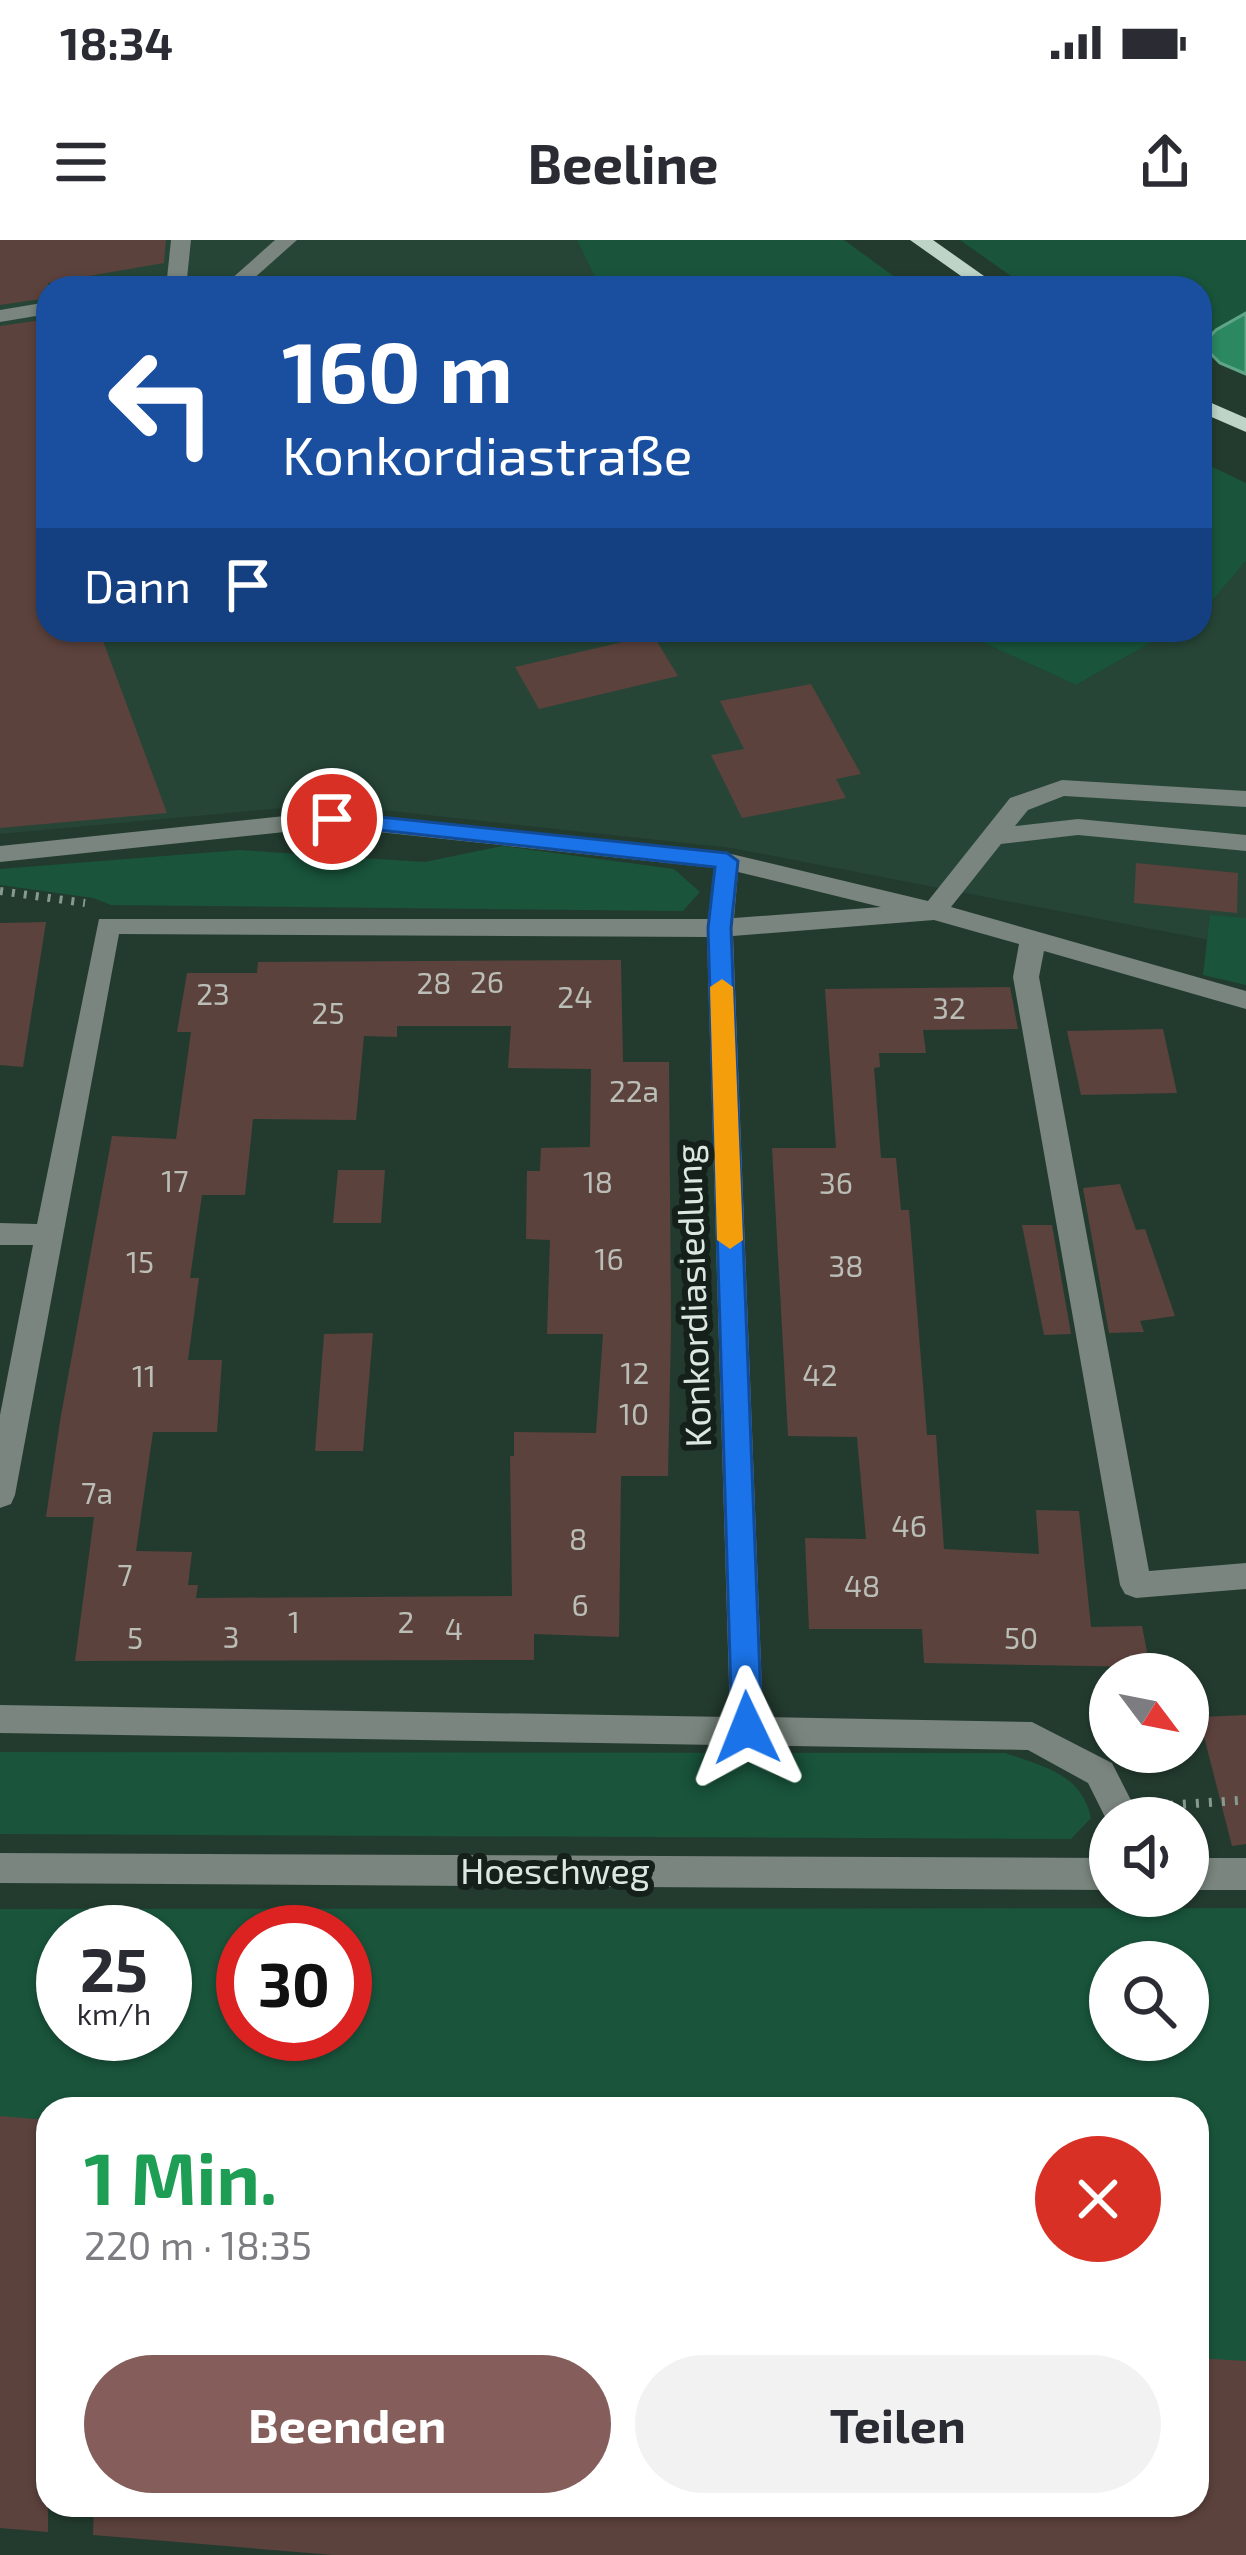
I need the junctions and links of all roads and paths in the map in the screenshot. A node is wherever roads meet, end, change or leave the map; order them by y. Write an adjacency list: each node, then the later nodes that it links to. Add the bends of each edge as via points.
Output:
1 (181, 240): 4 (street)
2 (287, 240): 5 (street)
3 (920, 240): 6 (main road)
4 (177, 276)
5 (245, 276)
6 (973, 276)
7 (36, 310): 8 (street)
8 (0, 316)
9 (1212, 410): 10 (main road)
10 (1246, 426)
11 (1246, 799): 12 (street, via 1062,788 1019,804)
12 (998, 836): 13 (street, via 1078,827); 17 (street)
13 (1246, 843)
14 (0, 854): 15 (street, via 332,819)
15 (727, 861): 17 (street); 19 (street, Konkordiasiedlung)
16 (0, 891): 18 (path, via 84,902)
17 (934, 911): 19 (street); 20 (street)
18 (108, 925): 19 (street); 23 (street)
19 (719, 928): 27 (street, Konkordiasiedlung)
20 (1033, 940): 21 (street); 25 (street, via 1026,977 1136,1586)
21 (1246, 1000)
22 (0, 1234): 23 (street)
23 (46, 1235): 24 (street)
24 (0, 1495)
25 (1246, 1576)
26 (0, 1719): 27 (street)
27 (747, 1728): 28 (street, via 1032,1736 1100,1773)
28 (1112, 1797)
29 (1246, 1800): 30 (path)
30 (1209, 1801)
31 (0, 1868): 32 (street, Hoeschweg)
32 (1089, 1874)
33 (1209, 1874): 34 (street)
34 (1246, 1874)

